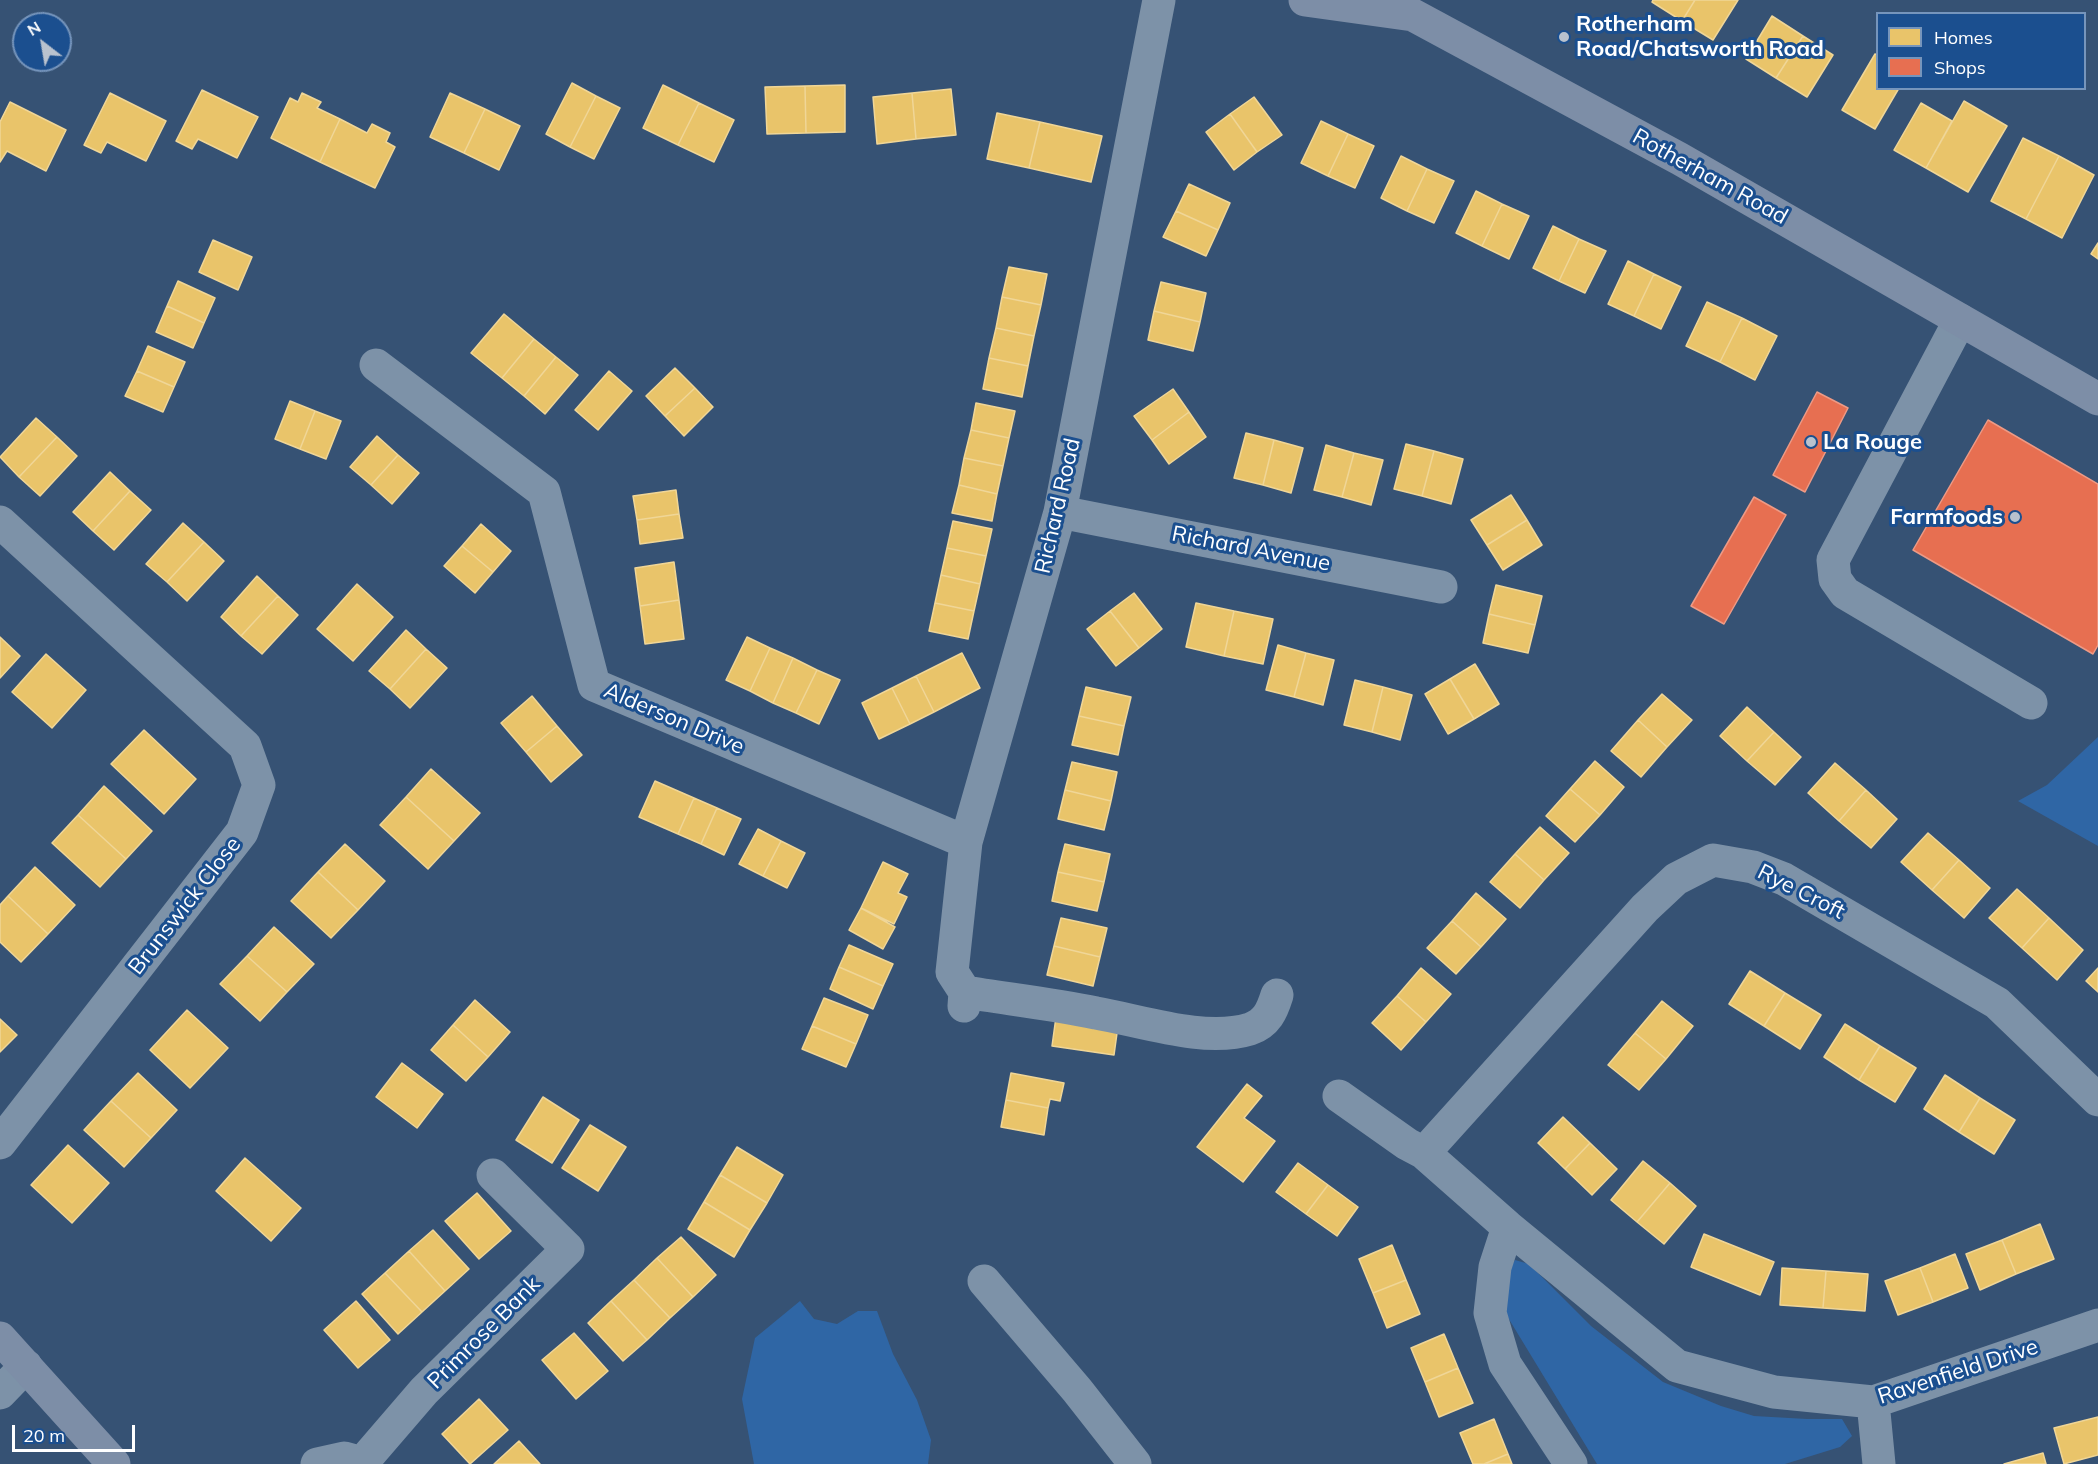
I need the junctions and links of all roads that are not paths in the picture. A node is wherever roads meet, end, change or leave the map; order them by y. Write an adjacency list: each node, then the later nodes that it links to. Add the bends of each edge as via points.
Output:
1 (1159, 0): 6 (street, Richard Road)
2 (1305, 0): 3 (main road, Rotherham Road, via 1413,15 1680,159)
3 (1960, 320): 5 (main road, Rotherham Road); 9 (street, via 1833,560 1835,579 1845,593)
4 (376, 365): 10 (street, Alderson Drive, via 544,492 594,685)
5 (2098, 399)
6 (1060, 512): 8 (street, Richard Avenue); 10 (street, Richard Road)
7 (0, 522): 14 (street, Brunswick Close, via 245,746 259,785 242,832)
8 (1441, 586)
9 (2031, 703)
10 (966, 842): 11 (street, Richard Road, via 952,972 964,999 1095,1012 1175,1030 1228,1033 1261,1023 1270,1015)
11 (1277, 995)
12 (1339, 1096): 15 (street, Ravenfield Drive)
13 (2098, 1100): 15 (street, Rye Croft, via 1997,1003 1784,879 1754,867 1713,860 1677,879 1644,908)
14 (0, 1143)
15 (1424, 1153): 17 (street, Ravenfield Drive)
16 (494, 1175): 25 (street, Primrose Bank, via 568,1249 424,1391)
17 (1508, 1227): 23 (street, Ravenfield Drive, via 1677,1366 1774,1392); 29 (street, via 1495,1268 1490,1313 1505,1364)
18 (984, 1281): 28 (street)
19 (2098, 1325): 23 (street, Ravenfield Drive)
20 (0, 1338): 21 (main road)
21 (26, 1366): 22 (street); 26 (main road)
22 (0, 1393)
23 (1873, 1402): 24 (street)
24 (1871, 1462)
25 (362, 1463): 27 (street, Primrose Bank, via 344,1458)
26 (114, 1464)
27 (317, 1464)
28 (1136, 1464)
29 (1571, 1464)

